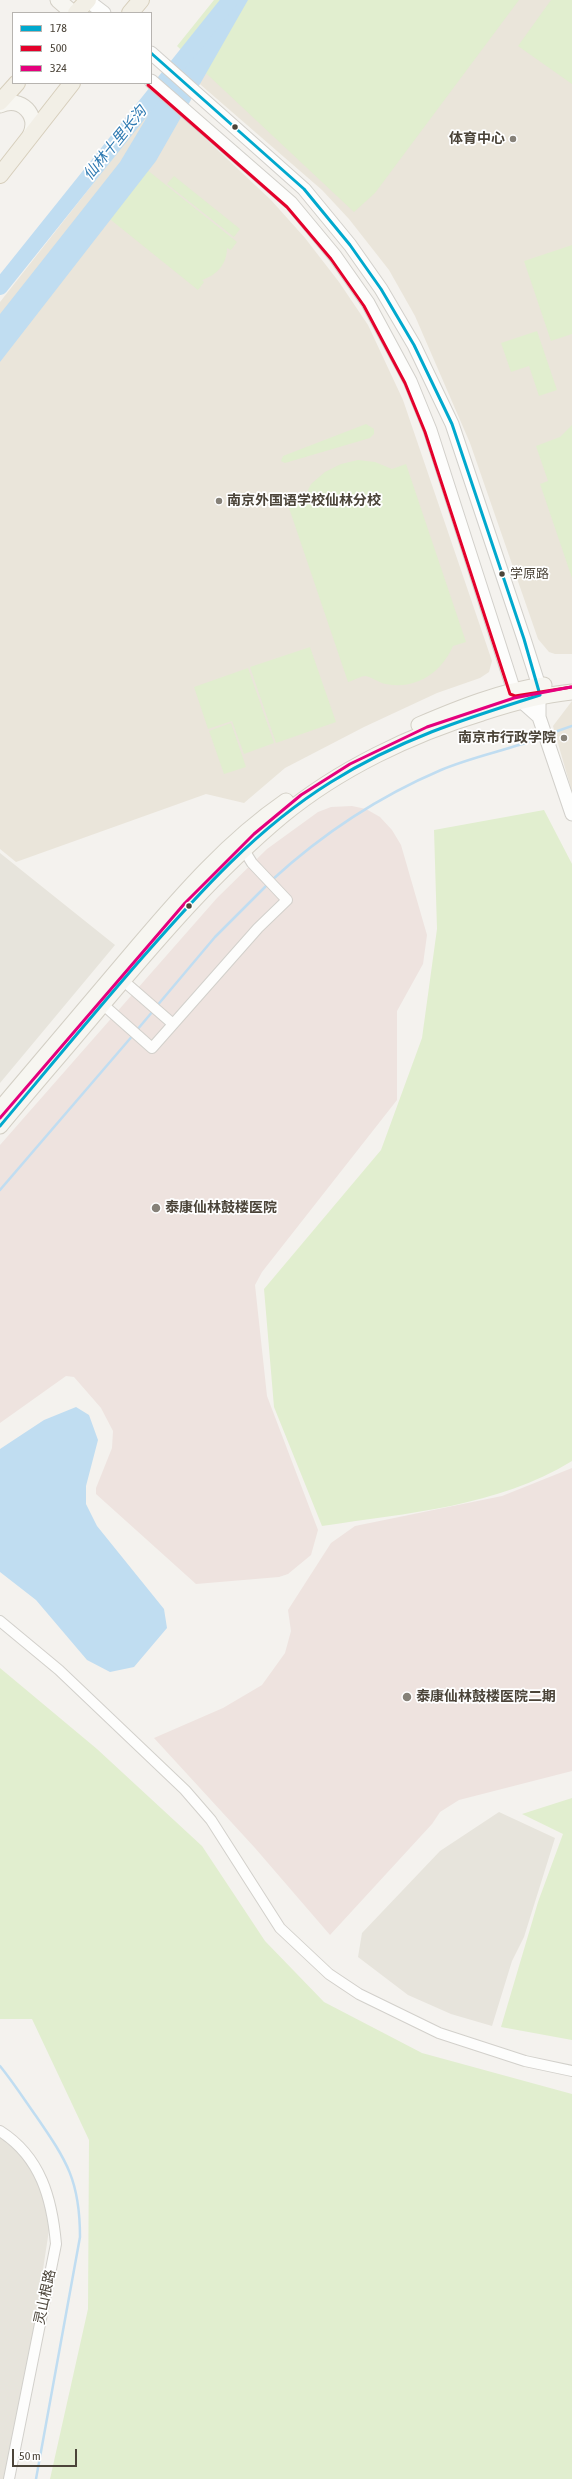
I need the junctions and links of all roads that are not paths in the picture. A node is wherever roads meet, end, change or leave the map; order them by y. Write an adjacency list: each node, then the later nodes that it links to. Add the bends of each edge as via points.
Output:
1 (58, 0): 4 (main road)
2 (87, 0): 5 (main road); 6 (street)
3 (141, 0): 7 (main road)
4 (73, 12)
5 (75, 12)
6 (103, 12)
7 (131, 12)
8 (154, 56): 16 (street, via 304,189 350,245 381,289 414,345 452,424)
9 (152, 82): 18 (street, via 291,203 336,256 368,303 397,354 430,430)
10 (16, 84): 12 (main road)
11 (71, 84): 13 (main road)
12 (0, 104): 13 (main road, via 15,102 27,109 33,122)
13 (30, 136): 14 (main road)
14 (0, 175)
15 (572, 682): 16 (main road)
16 (539, 691): 17 (main road); 18 (main road); 19 (street)
17 (572, 692)
18 (518, 696): 19 (street); 21 (main road, via 382,753 330,783 283,815); 22 (main road, via 452,710 374,746 324,775 279,806 224,851)
19 (539, 717): 20 (street)
20 (572, 814)
21 (244, 850): 22 (main road, via 220,871); 24 (street, via 252,863 287,900 258,928)
22 (119, 977): 23 (main road); 24 (street)
23 (98, 1001): 24 (street, via 152,1048); 25 (main road); 26 (main road)
24 (173, 1024)
25 (0, 1109)
26 (0, 1126)
27 (0, 1621): 28 (street, via 59,1670 185,1790 211,1820 280,1928 329,1974 359,1994 438,2032 525,2061)
28 (572, 2071)
29 (0, 2131): 30 (street, 灵山根路, via 30,2158 43,2181 54,2213 56,2244)
30 (9, 2479)

